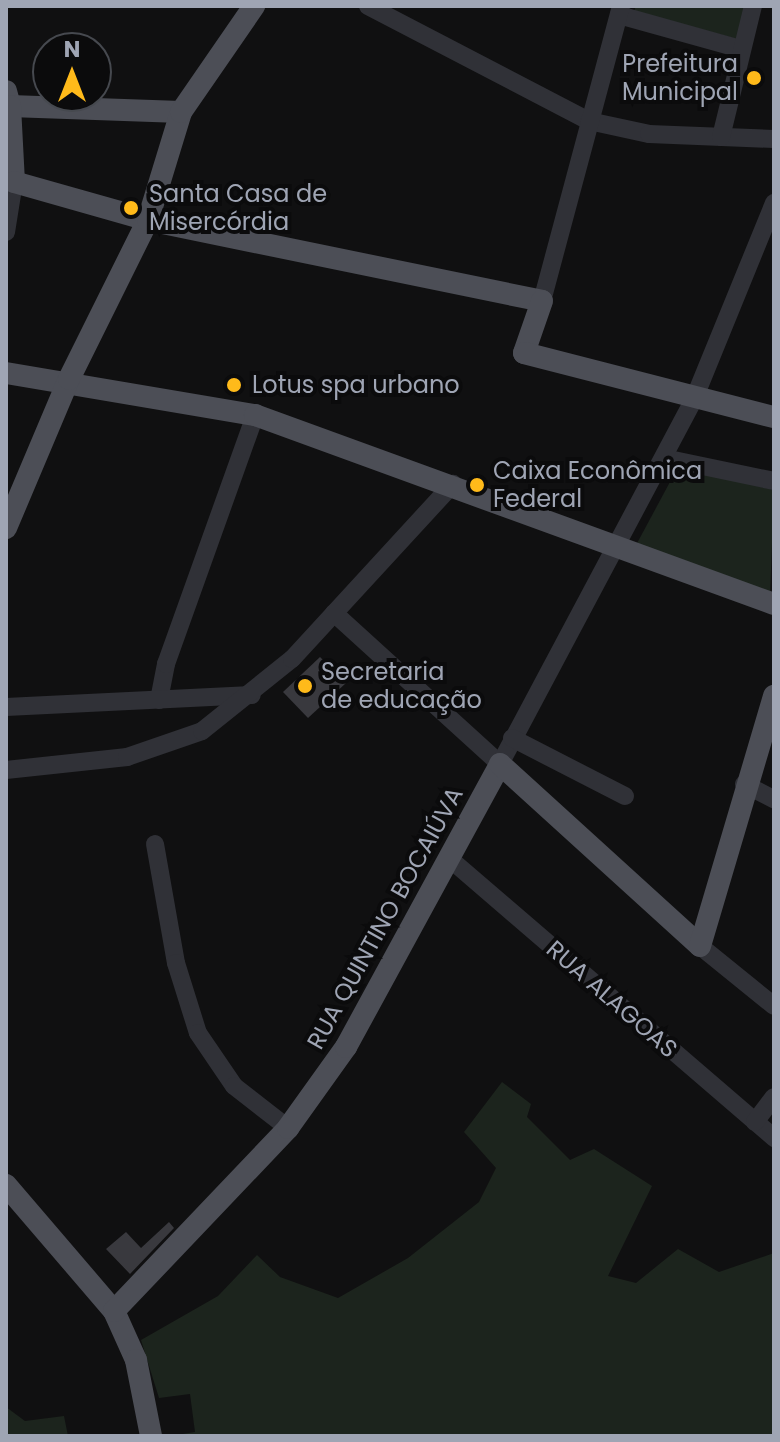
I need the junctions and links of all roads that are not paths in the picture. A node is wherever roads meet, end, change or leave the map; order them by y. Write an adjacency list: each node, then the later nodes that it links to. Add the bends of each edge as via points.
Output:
1 (254, 6): 7 (main road)
2 (753, 6): 5 (street)
3 (379, 8): 8 (street)
4 (620, 10): 5 (street); 8 (street)
5 (741, 49): 9 (street)
6 (8, 98): 7 (main road); 11 (main road)
7 (181, 112): 13 (main road)
8 (589, 121): 9 (street, via 649,134); 15 (street)
9 (721, 137): 10 (street)
10 (774, 139)
11 (14, 182): 13 (main road); 14 (street)
12 (774, 203): 18 (street, RUA QUINTINO BOCAIÚVA)
13 (148, 220): 15 (main road); 17 (main road)
14 (6, 232)
15 (542, 301): 18 (main road, via 524,353)
16 (6, 373): 17 (main road)
17 (69, 379): 19 (main road); 24 (main road)
18 (694, 399): 20 (main road); 21 (street, RUA QUINTINO BOCAIÚVA)
19 (255, 415): 23 (main road); 30 (street, via 166,664)
20 (774, 417)
21 (664, 458): 22 (street); 25 (street, RUA QUINTINO BOCAIÚVA)
22 (774, 481)
23 (453, 484): 25 (main road); 27 (street)
24 (6, 528)
25 (614, 546): 26 (main road); 32 (street, RUA QUINTINO BOCAIÚVA)
26 (774, 604)
27 (334, 613): 28 (street); 33 (street)
28 (252, 695): 30 (street); 34 (street, via 202,731 165,747 93,763)
29 (774, 696): 35 (main road)
30 (159, 700): 31 (street)
31 (6, 707)
32 (512, 738): 33 (street, RUA QUINTINO BOCAIÚVA); 36 (street)
33 (500, 764): 39 (main road, RUA QUINTINO BOCAIÚVA); 40 (main road)
34 (6, 770)
35 (744, 784): 37 (street); 40 (main road)
36 (625, 796)
37 (774, 799)
38 (155, 844): 44 (street, via 176,963 198,1033 234,1086)
39 (450, 859): 43 (street, RUA ALAGOAS); 44 (main road, RUA QUINTINO BOCAIÚVA, via 346,1047)
40 (700, 946): 41 (street)
41 (774, 1006)
42 (774, 1097): 43 (street)
43 (755, 1122): 45 (street, RUA ALAGOAS)
44 (288, 1128): 47 (main road, RUA QUINTINO BOCAIÚVA)
45 (774, 1138)
46 (6, 1185): 47 (main road)
47 (114, 1311): 48 (main road, via 136,1360)
48 (151, 1436)

